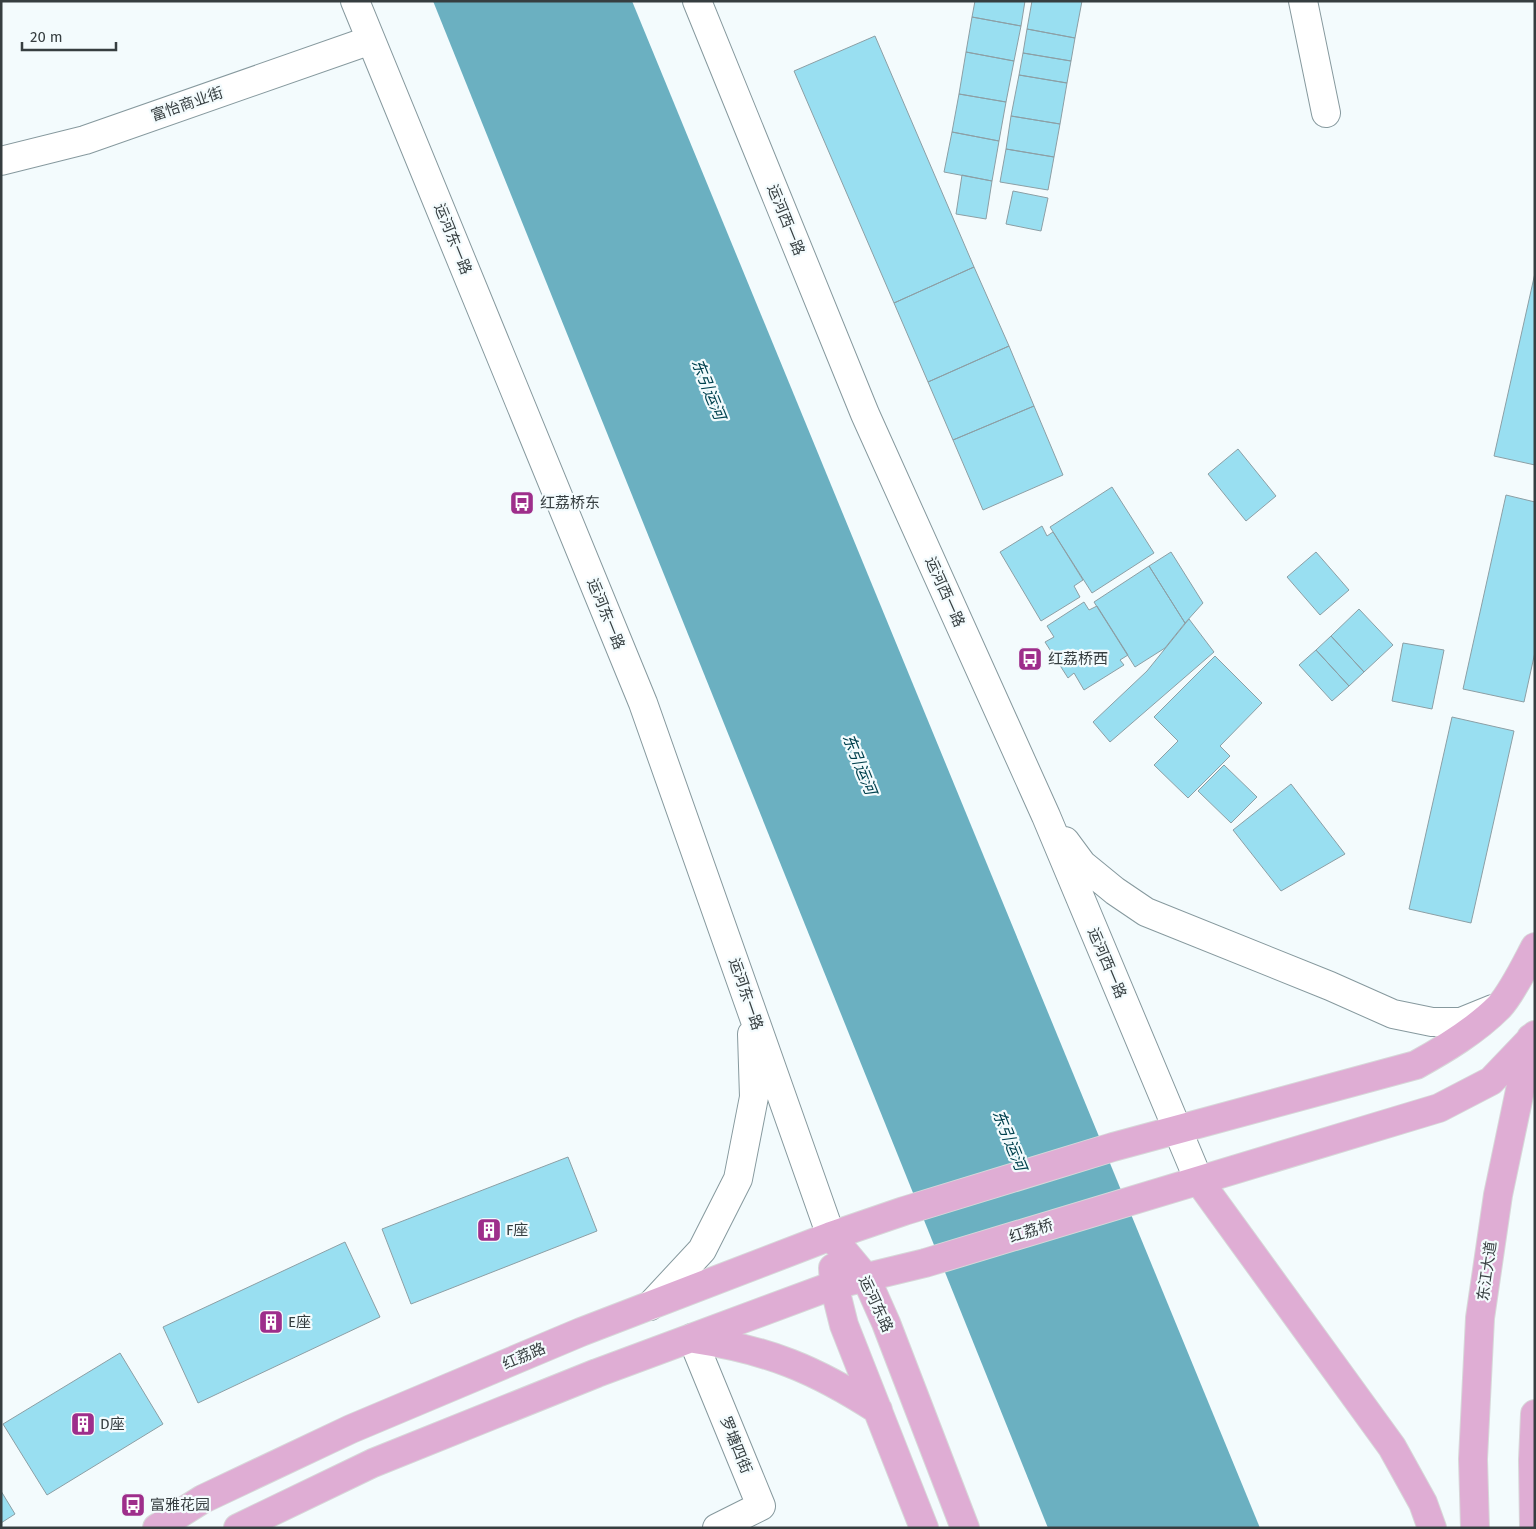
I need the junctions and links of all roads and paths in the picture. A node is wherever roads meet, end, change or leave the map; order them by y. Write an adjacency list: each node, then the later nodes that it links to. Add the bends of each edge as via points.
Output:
1 (356, 1): 4 (street, 运河东一路)
2 (697, 1): 7 (street, 运河西一路, via 865,414)
3 (1303, 1): 5 (street)
4 (371, 40): 6 (street, 富怡商业街, via 85,140); 10 (street, 运河东一路, via 643,703)
5 (1326, 113)
6 (1, 161)
7 (1046, 816): 9 (street, via 1082,864 1146,912 1393,1014 1432,1022 1461,1022); 12 (street, 运河西一路)
8 (1535, 947): 9 (main road)
9 (1499, 1006): 12 (main road, via 1456,1042 1416,1066)
10 (752, 1010): 14 (street, 运河东一路); 17 (street, via 754,1098 738,1178 702,1250)
11 (1533, 1031): 13 (main road, 红荔桥, via 1491,1081 1439,1108); 27 (main road, 东江大道, via 1498,1195 1480,1318 1473,1459)
12 (1178, 1131): 13 (street, 运河西一路); 14 (main road, 红荔路, via 1113,1147)
13 (1199, 1181): 15 (main road, 红荔桥); 26 (main road, via 1392,1447 1423,1503)
14 (831, 1236): 15 (main road, 运河东路); 16 (main road, 运河东路); 17 (main road, 红荔路)
15 (866, 1278): 16 (main road); 25 (main road, 运河东路)
16 (834, 1285): 18 (main road); 19 (main road, 运河东路, via 844,1325)
17 (650, 1306): 21 (main road, 红荔路, via 351,1429 203,1499)
18 (692, 1338): 19 (main road, via 758,1351 790,1362); 22 (main road, via 373,1463); 23 (street, 罗塘四街, via 760,1506)
19 (878, 1410): 24 (main road, 运河东路)
20 (1535, 1414): 28 (main road)
21 (157, 1528)
22 (238, 1528)
23 (716, 1528)
24 (924, 1528)
25 (965, 1528)
26 (1432, 1528)
27 (1474, 1528)
28 (1534, 1528)

